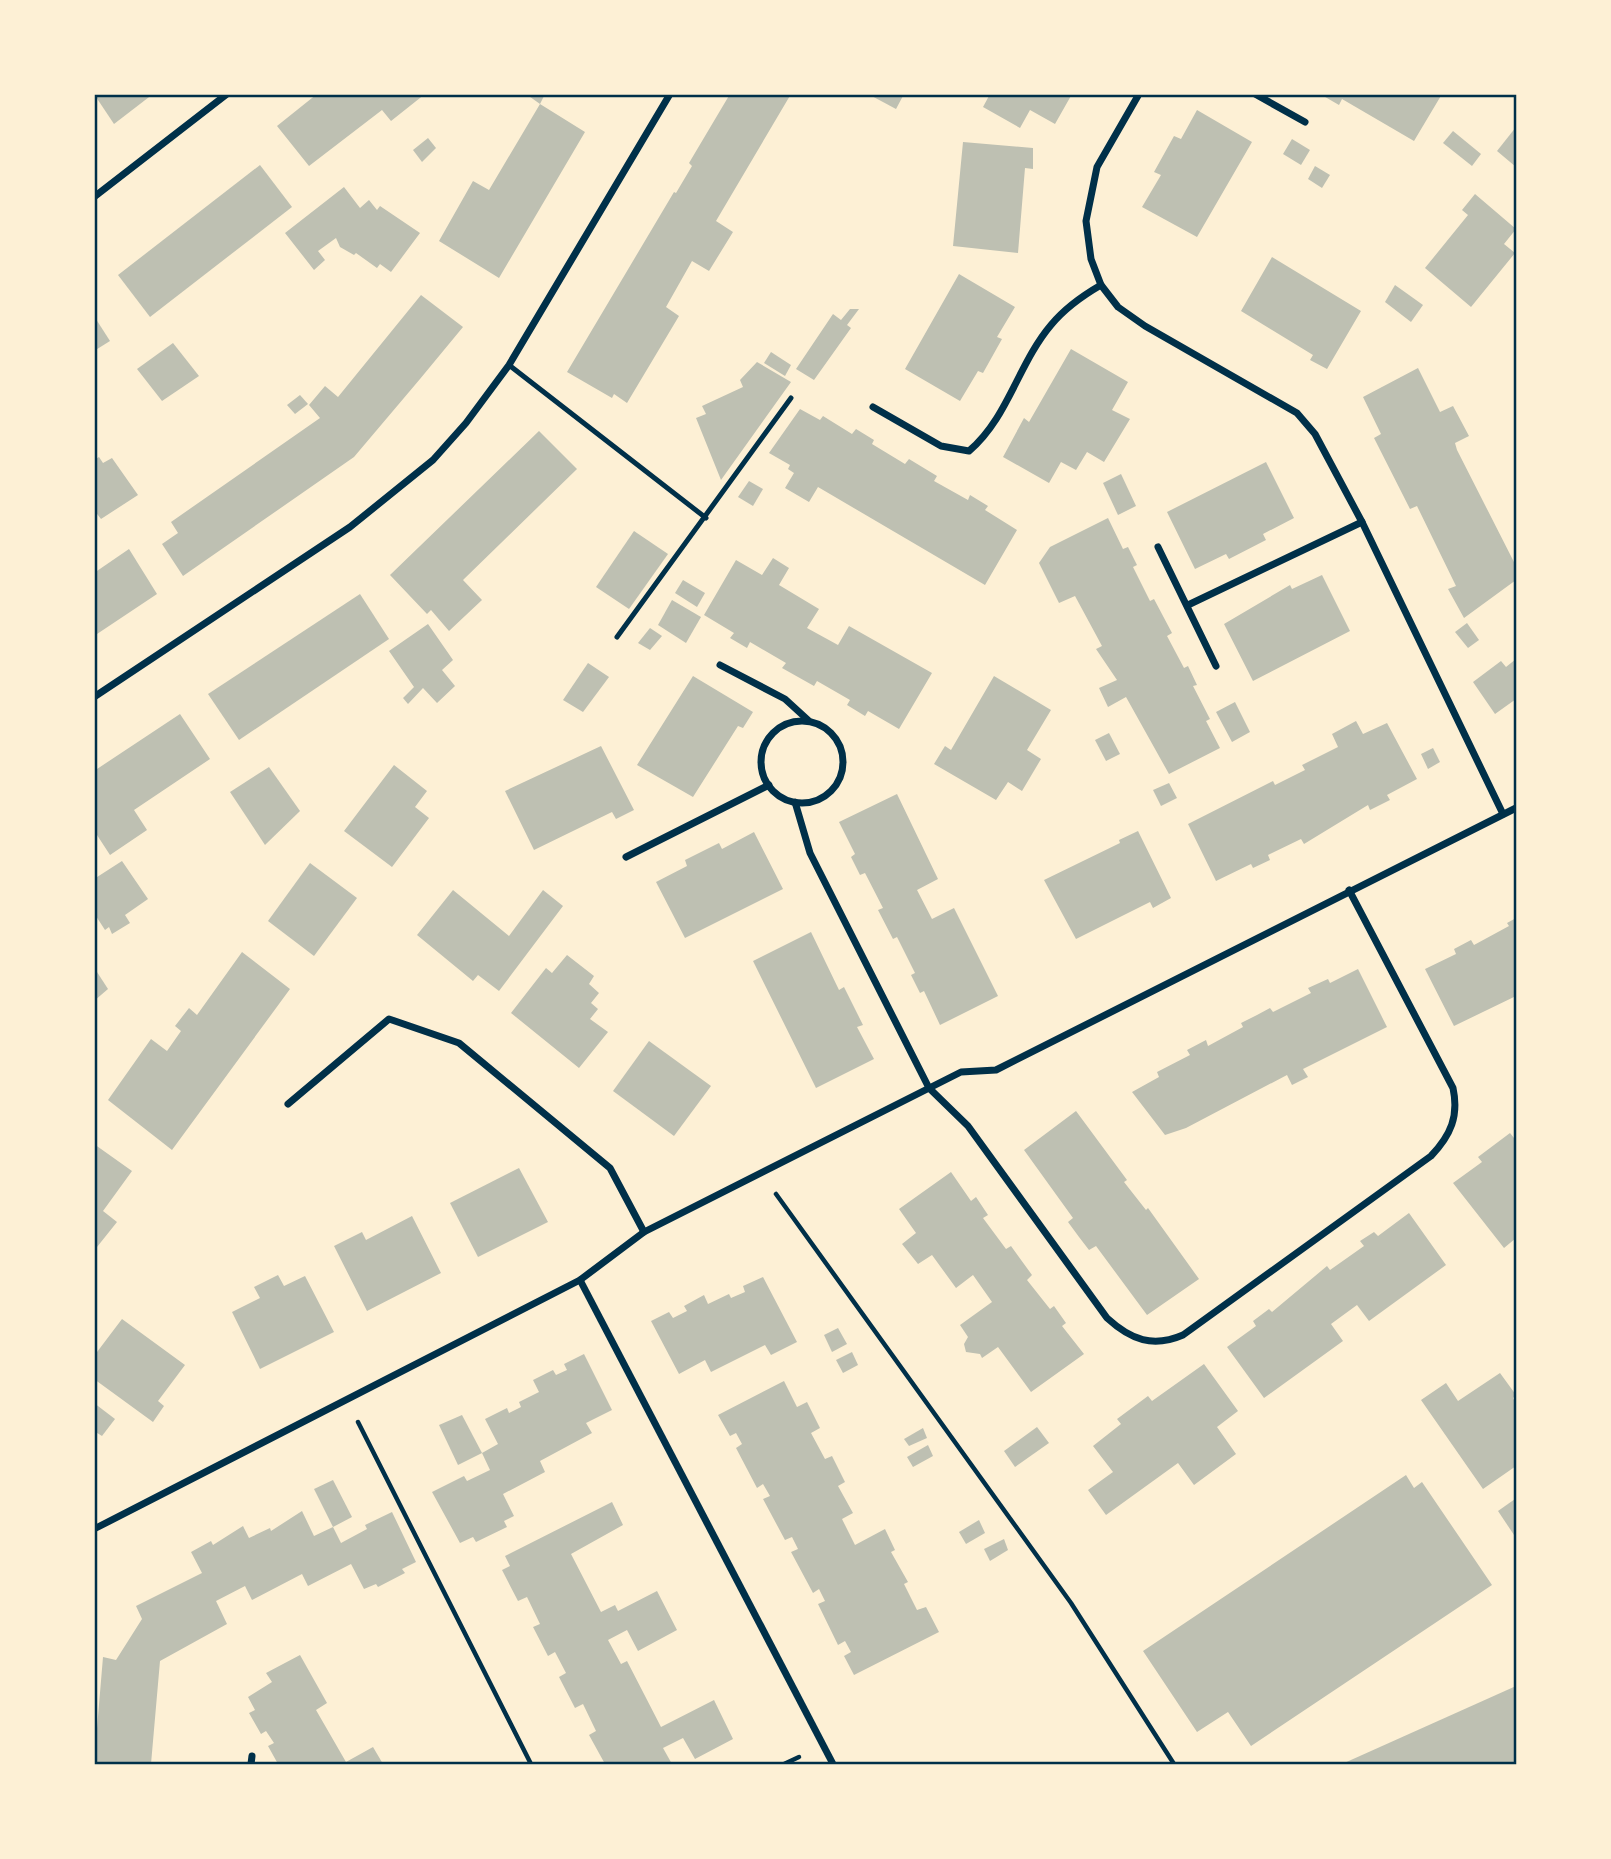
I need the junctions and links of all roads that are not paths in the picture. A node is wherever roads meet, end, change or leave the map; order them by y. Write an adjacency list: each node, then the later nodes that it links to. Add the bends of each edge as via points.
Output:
1 (227, 94): 6 (street)
2 (670, 94): 8 (street)
3 (1139, 94): 7 (street, via 1097,167 1086,220 1091,259)
4 (1255, 94): 5 (street)
5 (1305, 122)
6 (94, 197)
7 (1101, 285): 10 (street, via 1072,303 1049,327 986,436 968,451 941,446); 12 (street, via 1118,307 1145,326 1297,413 1315,434)
8 (509, 365): 11 (lane); 18 (street, via 433,460 381,504)
9 (791, 398): 11 (lane)
10 (873, 407)
11 (706, 518): 15 (lane)
12 (1362, 522): 14 (street); 23 (street)
13 (1158, 547): 14 (street)
14 (1188, 605): 17 (street)
15 (617, 637)
16 (720, 665): 19 (street, via 785,699)
17 (1216, 666)
18 (94, 697)
19 (809, 721): 20 (street, via 784,725 767,741 761,762); 21 (street, via 833,734 841,749 843,769 828,794)
20 (769, 785): 21 (street); 24 (street)
21 (795, 802): 26 (street, via 810,853)
22 (1517, 808): 23 (street)
23 (1503, 814): 25 (street)
24 (626, 857)
25 (1349, 890): 26 (street, via 996,1070 961,1072); 26 (street, via 1453,1088 1457,1107 1452,1125 1431,1156 1183,1335 1165,1343 1141,1341 1107,1318 968,1126)
26 (929, 1088): 28 (street)
27 (288, 1104): 28 (street, via 389,1019 459,1043 610,1168)
28 (644, 1232): 29 (street)
29 (580, 1280): 30 (street); 31 (street)
30 (94, 1529)
31 (833, 1765)

